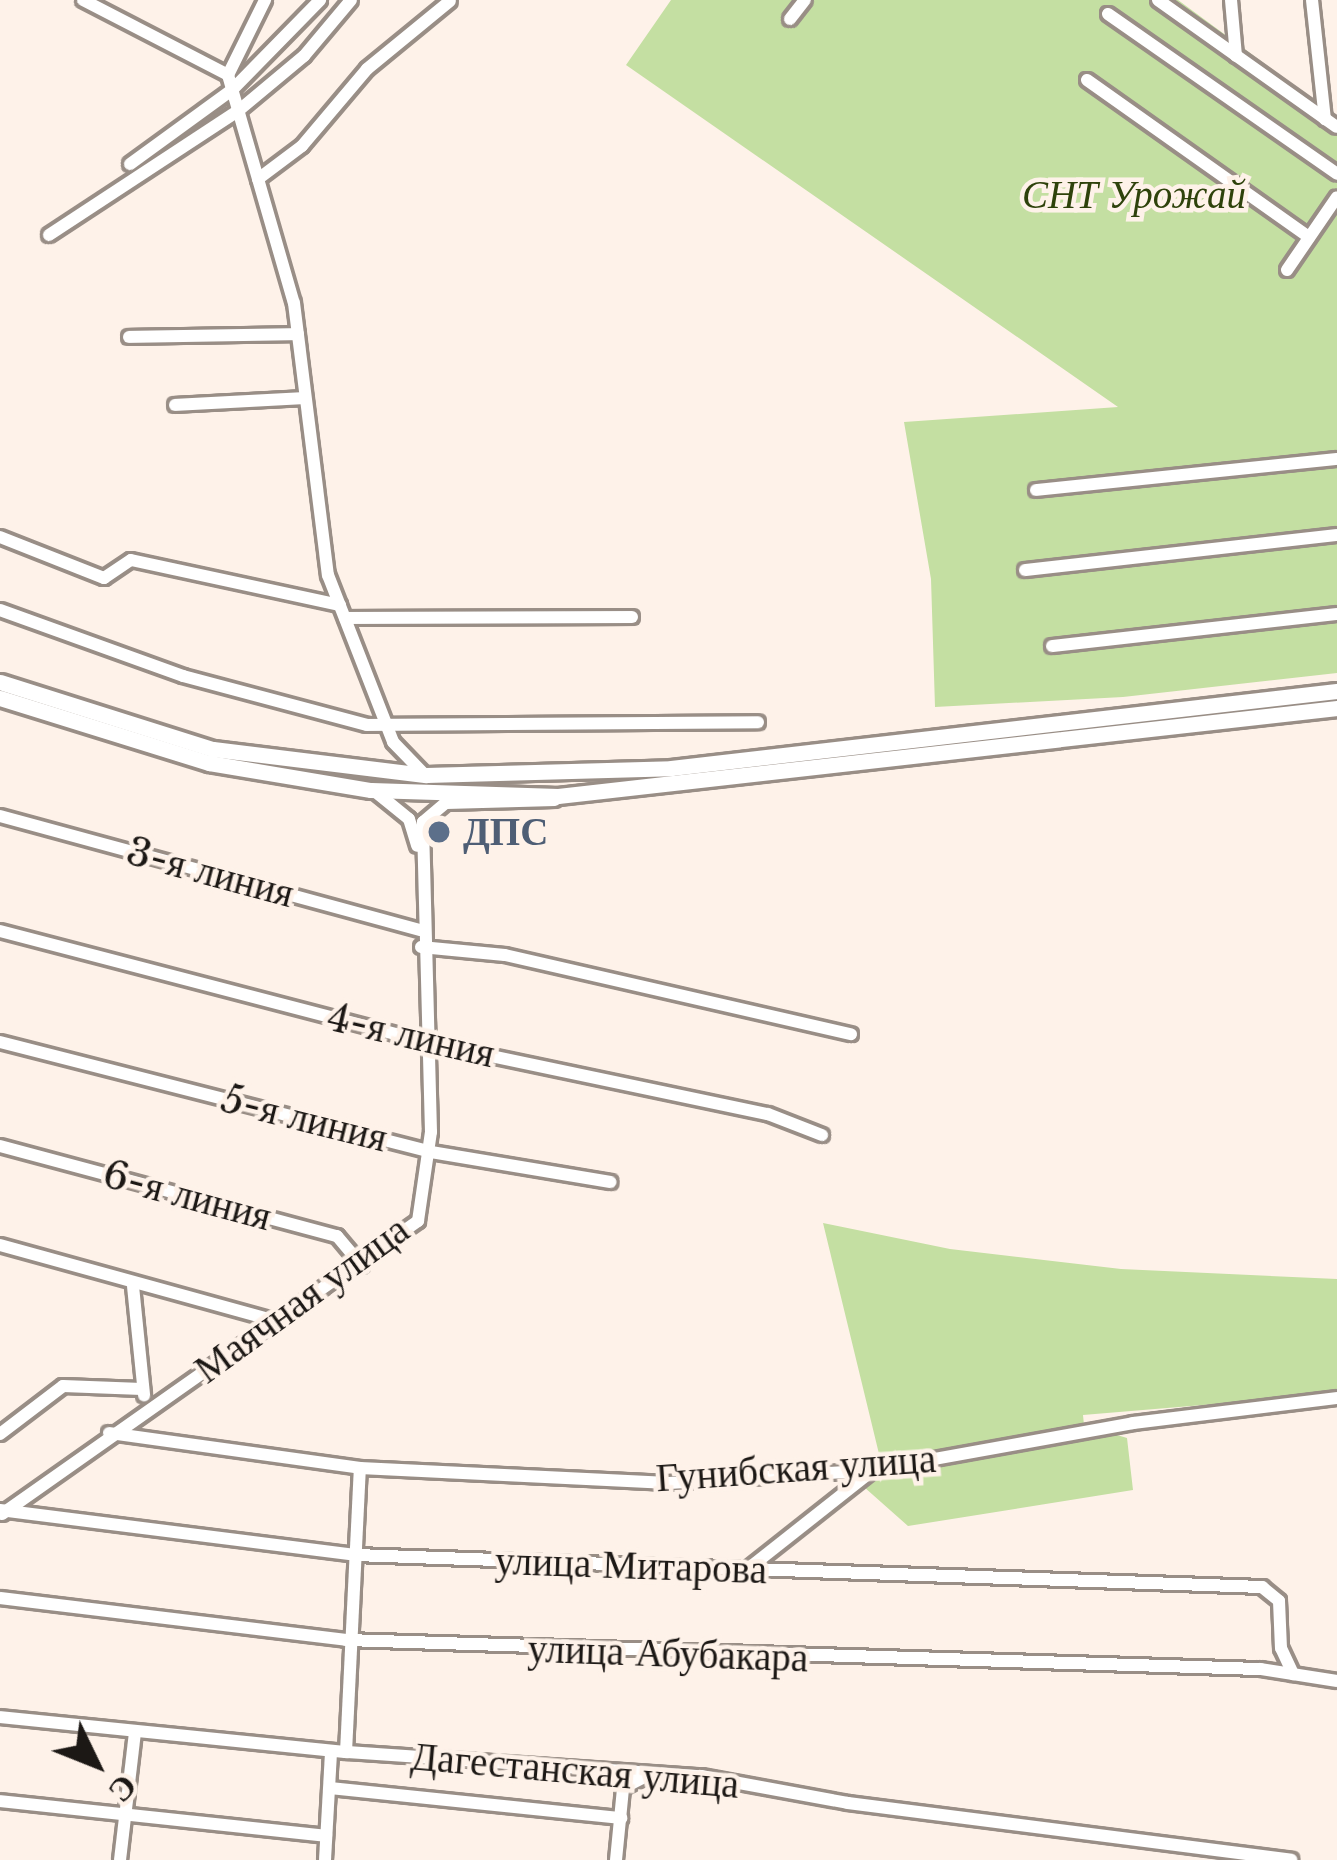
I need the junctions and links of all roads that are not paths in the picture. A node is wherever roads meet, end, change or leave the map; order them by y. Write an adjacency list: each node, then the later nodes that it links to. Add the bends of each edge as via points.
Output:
1 (83, 0): 13 (street)
2 (265, 0): 13 (street)
3 (320, 0): 15 (street)
4 (351, 0): 16 (street, via 304,56)
5 (805, 0): 11 (street)
6 (1158, 0): 12 (street)
7 (1231, 0): 12 (street)
8 (1312, 0): 17 (street)
9 (450, 1): 20 (street)
10 (1108, 14): 19 (street)
11 (790, 20)
12 (1235, 56): 17 (street)
13 (228, 75): 15 (street)
14 (1087, 80): 23 (street)
15 (232, 90): 16 (street); 18 (street)
16 (238, 111): 20 (street); 22 (street)
17 (1331, 123)
18 (130, 164)
19 (1337, 174)
20 (258, 179): 25 (street)
21 (1335, 204): 23 (street)
22 (49, 235)
23 (1310, 237): 24 (street)
24 (1287, 270)
25 (298, 334): 26 (street); 27 (street)
26 (128, 337)
27 (304, 398): 28 (street); 35 (street, via 318,537)
28 (175, 405)
29 (1337, 459): 30 (street)
30 (1036, 490)
31 (1337, 535): 33 (street)
32 (0, 537): 35 (street, via 104,578 131,560)
33 (1025, 570)
34 (0, 610): 44 (street, via 184,676)
35 (342, 612): 37 (street); 44 (street)
36 (1337, 614): 38 (street)
37 (632, 617)
38 (1052, 646)
39 (0, 682): 46 (main road, via 212,749)
40 (1337, 692): 47 (main road, via 671,768)
41 (0, 698): 48 (main road, via 209,763)
42 (1337, 708): 49 (main road)
43 (758, 722): 44 (street)
44 (390, 726): 45 (street)
45 (393, 742): 46 (street, via 388,758); 47 (street)
46 (369, 771): 47 (main road)
47 (426, 775)
48 (370, 790): 49 (main road); 51 (street, via 409,819)
49 (586, 794): 51 (street, via 446,803 426,814)
50 (0, 816): 52 (street, 3-я линия)
51 (418, 848): 52 (street, Маячная улица)
52 (420, 930): 54 (street, Маячная улица)
53 (0, 931): 57 (street, 4-я линия)
54 (421, 947): 55 (street, via 505,955); 57 (street, Маячная улица)
55 (851, 1034)
56 (0, 1042): 60 (street, 5-я линия)
57 (424, 1042): 58 (street, 4-я линия, via 768,1114); 60 (street, Маячная улица)
58 (822, 1135)
59 (0, 1146): 63 (street, 6-я линия, via 337,1236)
60 (431, 1152): 61 (street, 5-я линия); 63 (street, Маячная улица, via 418,1221)
61 (611, 1181)
62 (0, 1245): 64 (street)
63 (362, 1266): 65 (street, Маячная улица)
64 (133, 1286): 65 (street); 66 (street)
65 (280, 1322): 68 (street, Маячная улица)
66 (142, 1389): 68 (street); 70 (street, via 63,1386)
67 (1337, 1398): 72 (street, Гунибская улица, via 1133,1423)
68 (150, 1407): 69 (street, Маячная улица)
69 (109, 1433): 71 (street, Гунибская улица); 73 (street, Маячная улица)
70 (0, 1434)
71 (360, 1468): 72 (street, Гунибская улица, via 669,1484); 74 (street)
72 (873, 1470): 75 (street)
73 (1, 1513): 74 (street, улица Митарова)
74 (355, 1555): 75 (street, улица Митарова); 77 (street)
75 (744, 1572): 78 (street, улица Митарова, via 1262,1587 1279,1600 1281,1648)
76 (0, 1598): 77 (street, улица Абубакара)
77 (346, 1640): 78 (street, улица Абубакара); 82 (street)
78 (1293, 1674): 79 (street, улица Абубакара)
79 (1337, 1681)
80 (0, 1717): 81 (street, Дагестанская улица)
81 (135, 1732): 82 (street, Дагестанская улица); 86 (street)
82 (338, 1751): 83 (street, Дагестанская улица); 84 (street)
83 (658, 1774): 87 (street, via 623,1788); 92 (street, Дагестанская улица)
84 (330, 1788): 87 (street); 88 (street)
85 (0, 1801): 86 (street)
86 (126, 1815): 88 (street); 89 (street)
87 (621, 1818): 91 (street)
88 (326, 1836): 90 (street)
89 (120, 1860)
90 (325, 1860)
91 (616, 1860)
92 (1291, 1860)

